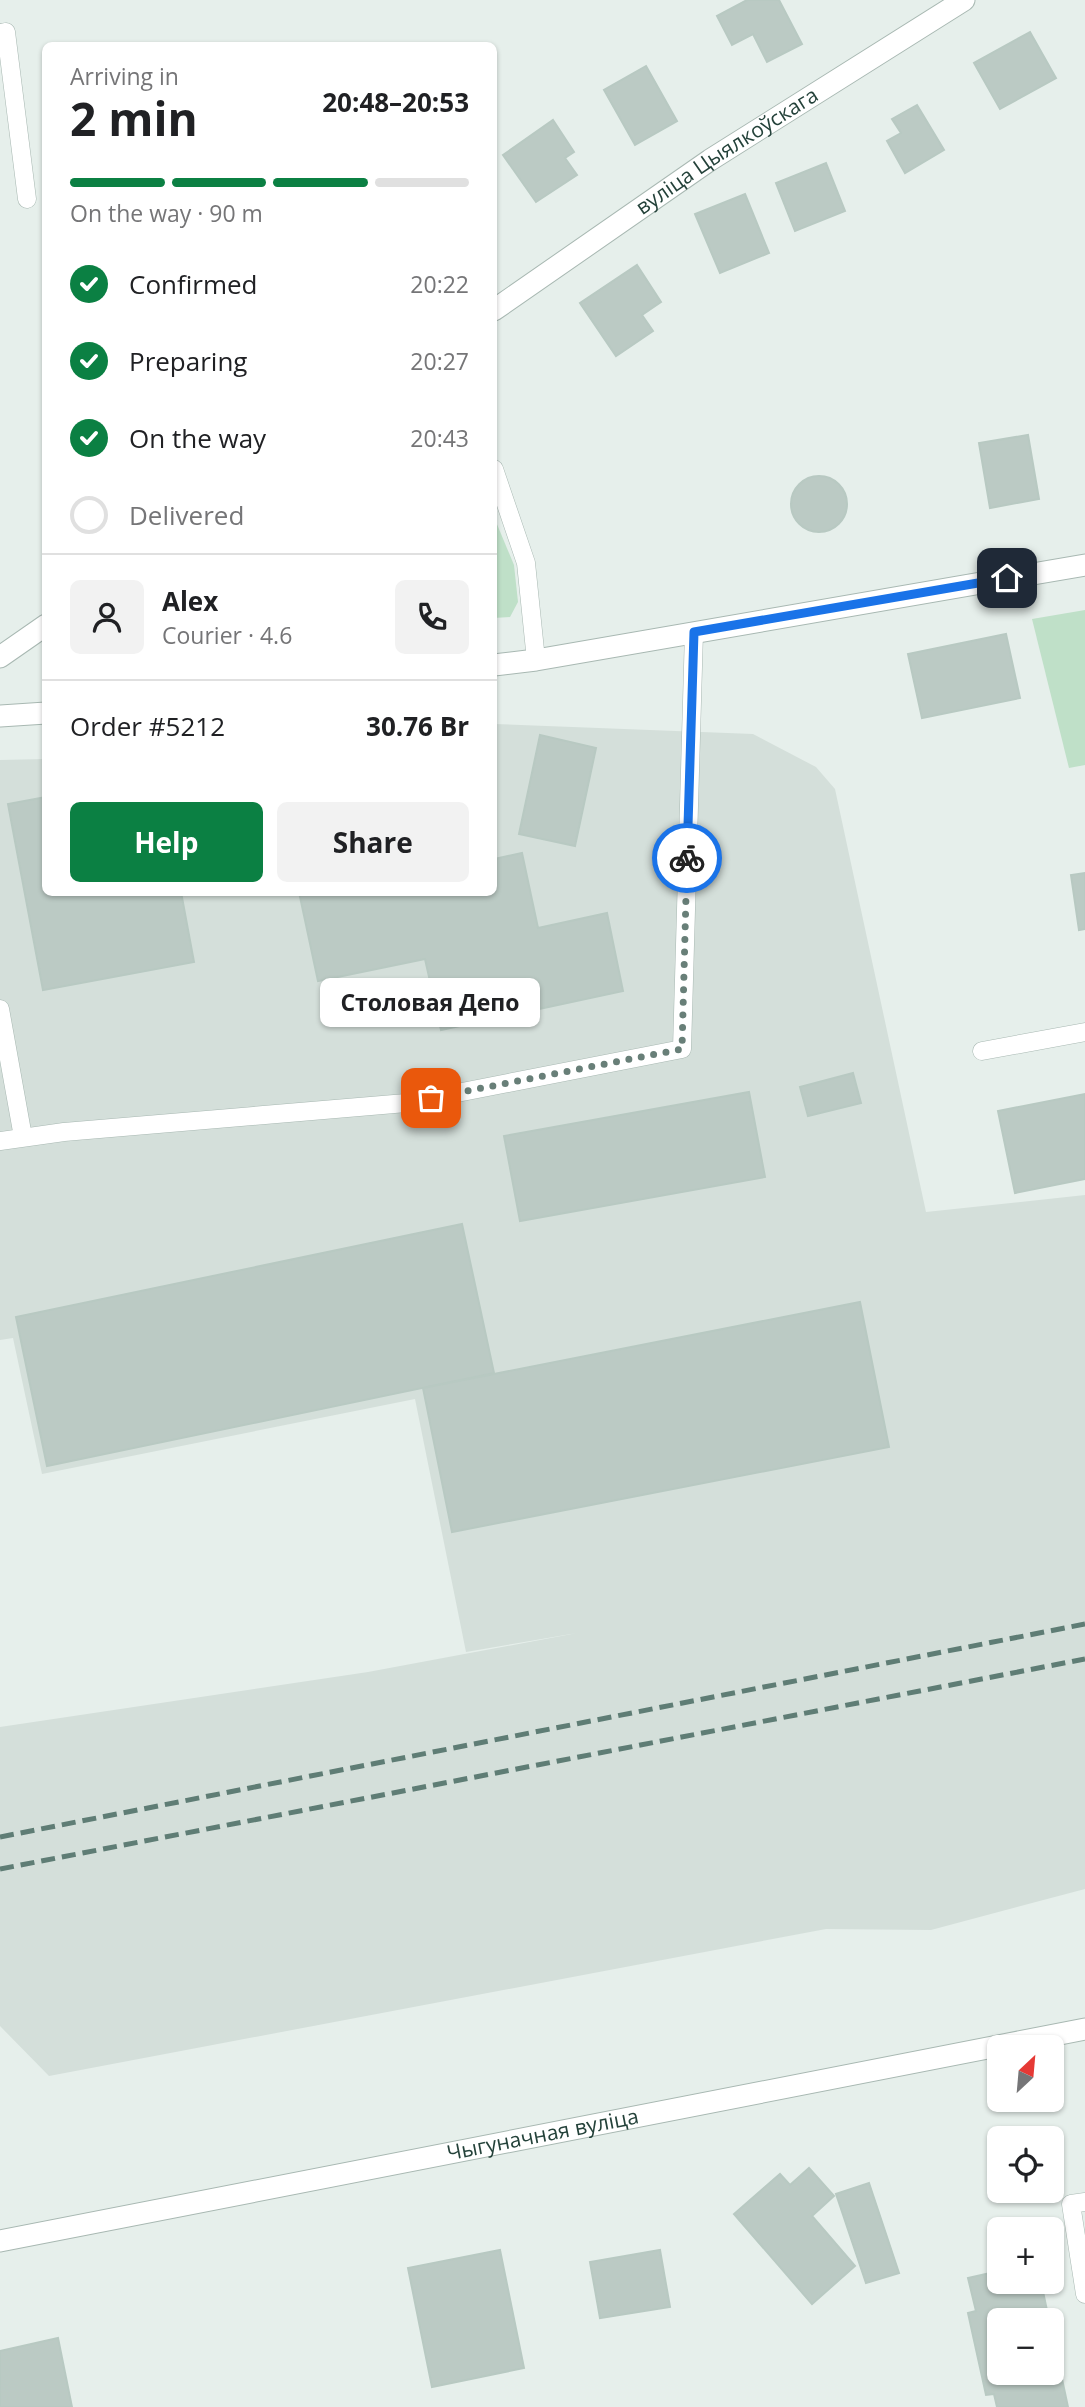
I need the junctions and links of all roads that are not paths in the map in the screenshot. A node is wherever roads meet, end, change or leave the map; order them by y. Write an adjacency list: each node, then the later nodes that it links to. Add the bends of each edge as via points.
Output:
1 (964, 0): 4 (street, вуліца Цыялкоўскага, via 710,160)
2 (0, 33): 3 (lane, via 6,32)
3 (27, 199)
4 (497, 308)
5 (497, 478): 10 (lane, via 526,562)
6 (1085, 565): 8 (street)
7 (42, 628): 9 (street)
8 (694, 632): 10 (street); 17 (lane, via 682,1049 406,1103)
9 (0, 657)
10 (536, 660): 11 (street)
11 (497, 666)
12 (42, 713): 13 (street)
13 (0, 716)
14 (0, 1009): 17 (lane)
15 (1085, 1032): 16 (lane)
16 (982, 1051)
17 (23, 1137): 18 (lane)
18 (0, 1141)
19 (1085, 2029): 21 (street, Чыгуначная вуліца)
20 (1085, 2202): 22 (lane, via 1071,2204)
21 (0, 2241)
22 (1085, 2294)

